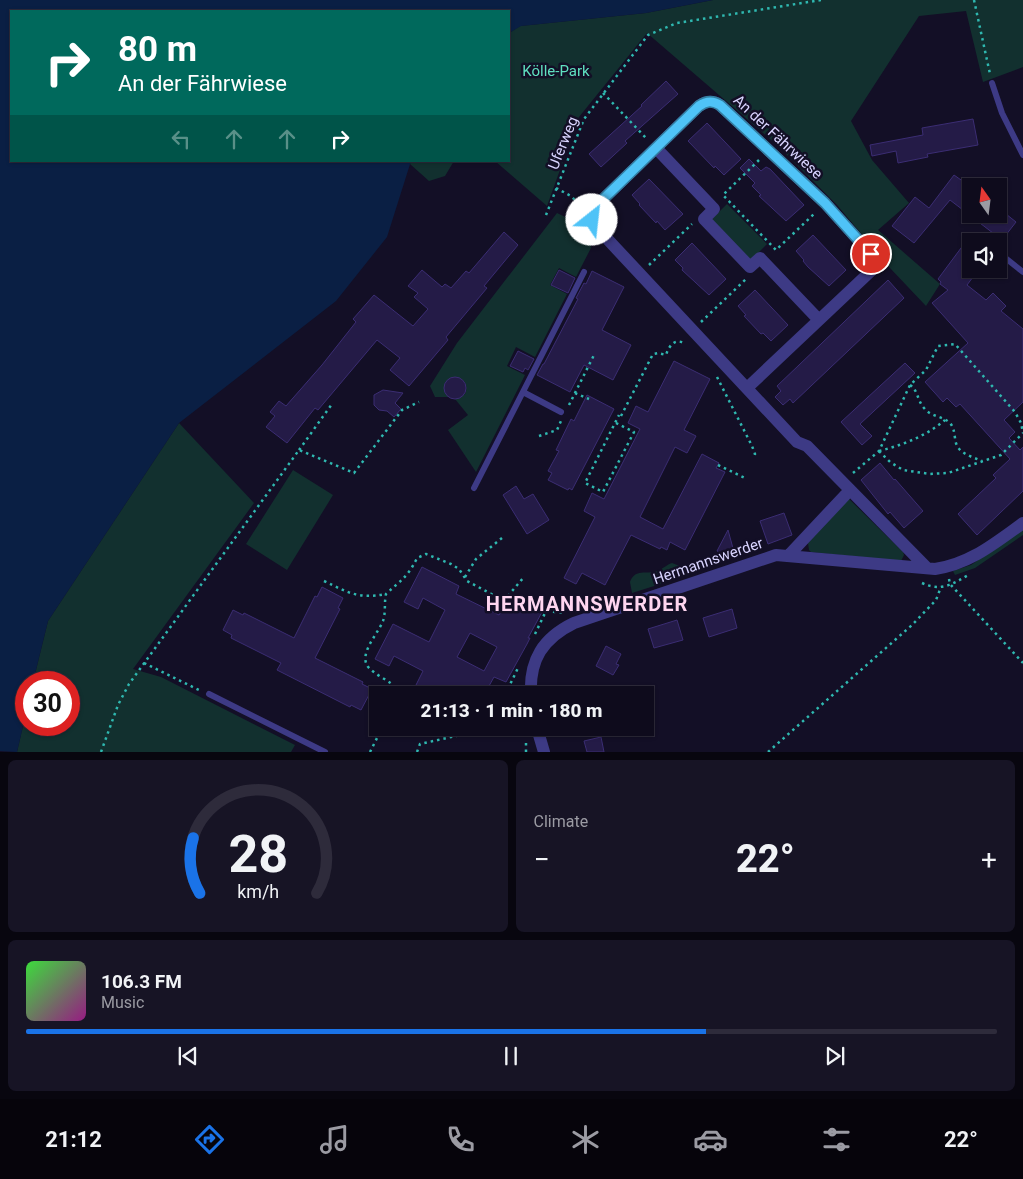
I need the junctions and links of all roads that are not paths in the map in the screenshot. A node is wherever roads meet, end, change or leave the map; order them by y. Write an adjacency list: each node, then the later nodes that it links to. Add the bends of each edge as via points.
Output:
1 (992, 83): 3 (lane, via 1002,113)
2 (656, 148): 7 (street, via 714,209 704,219 750,267 760,258); 7 (street, An der Fährwiese, via 699,106 711,102 720,105 825,203 871,254 874,262 872,270); 8 (street, An der Fährwiese, via 593,209 592,220)
3 (1023, 155)
4 (1007, 259): 6 (lane)
5 (584, 272): 9 (lane)
6 (1023, 272)
7 (818, 320): 8 (street, An der Fährwiese)
8 (747, 388): 11 (street, via 797,442 807,446)
9 (523, 392): 10 (lane); 12 (lane)
10 (563, 413)
11 (846, 486): 14 (street); 15 (street)
12 (474, 488)
13 (1023, 523): 15 (street, Hermannswerder, via 965,562 936,570)
14 (788, 556): 15 (street, Hermannswerder); 16 (street, Hermannswerder, via 776,555 562,629 540,650 534,663)
15 (927, 568)
16 (531, 686)
17 (208, 694): 19 (lane)
18 (540, 736): 20 (street)
19 (325, 752)
20 (544, 752)

